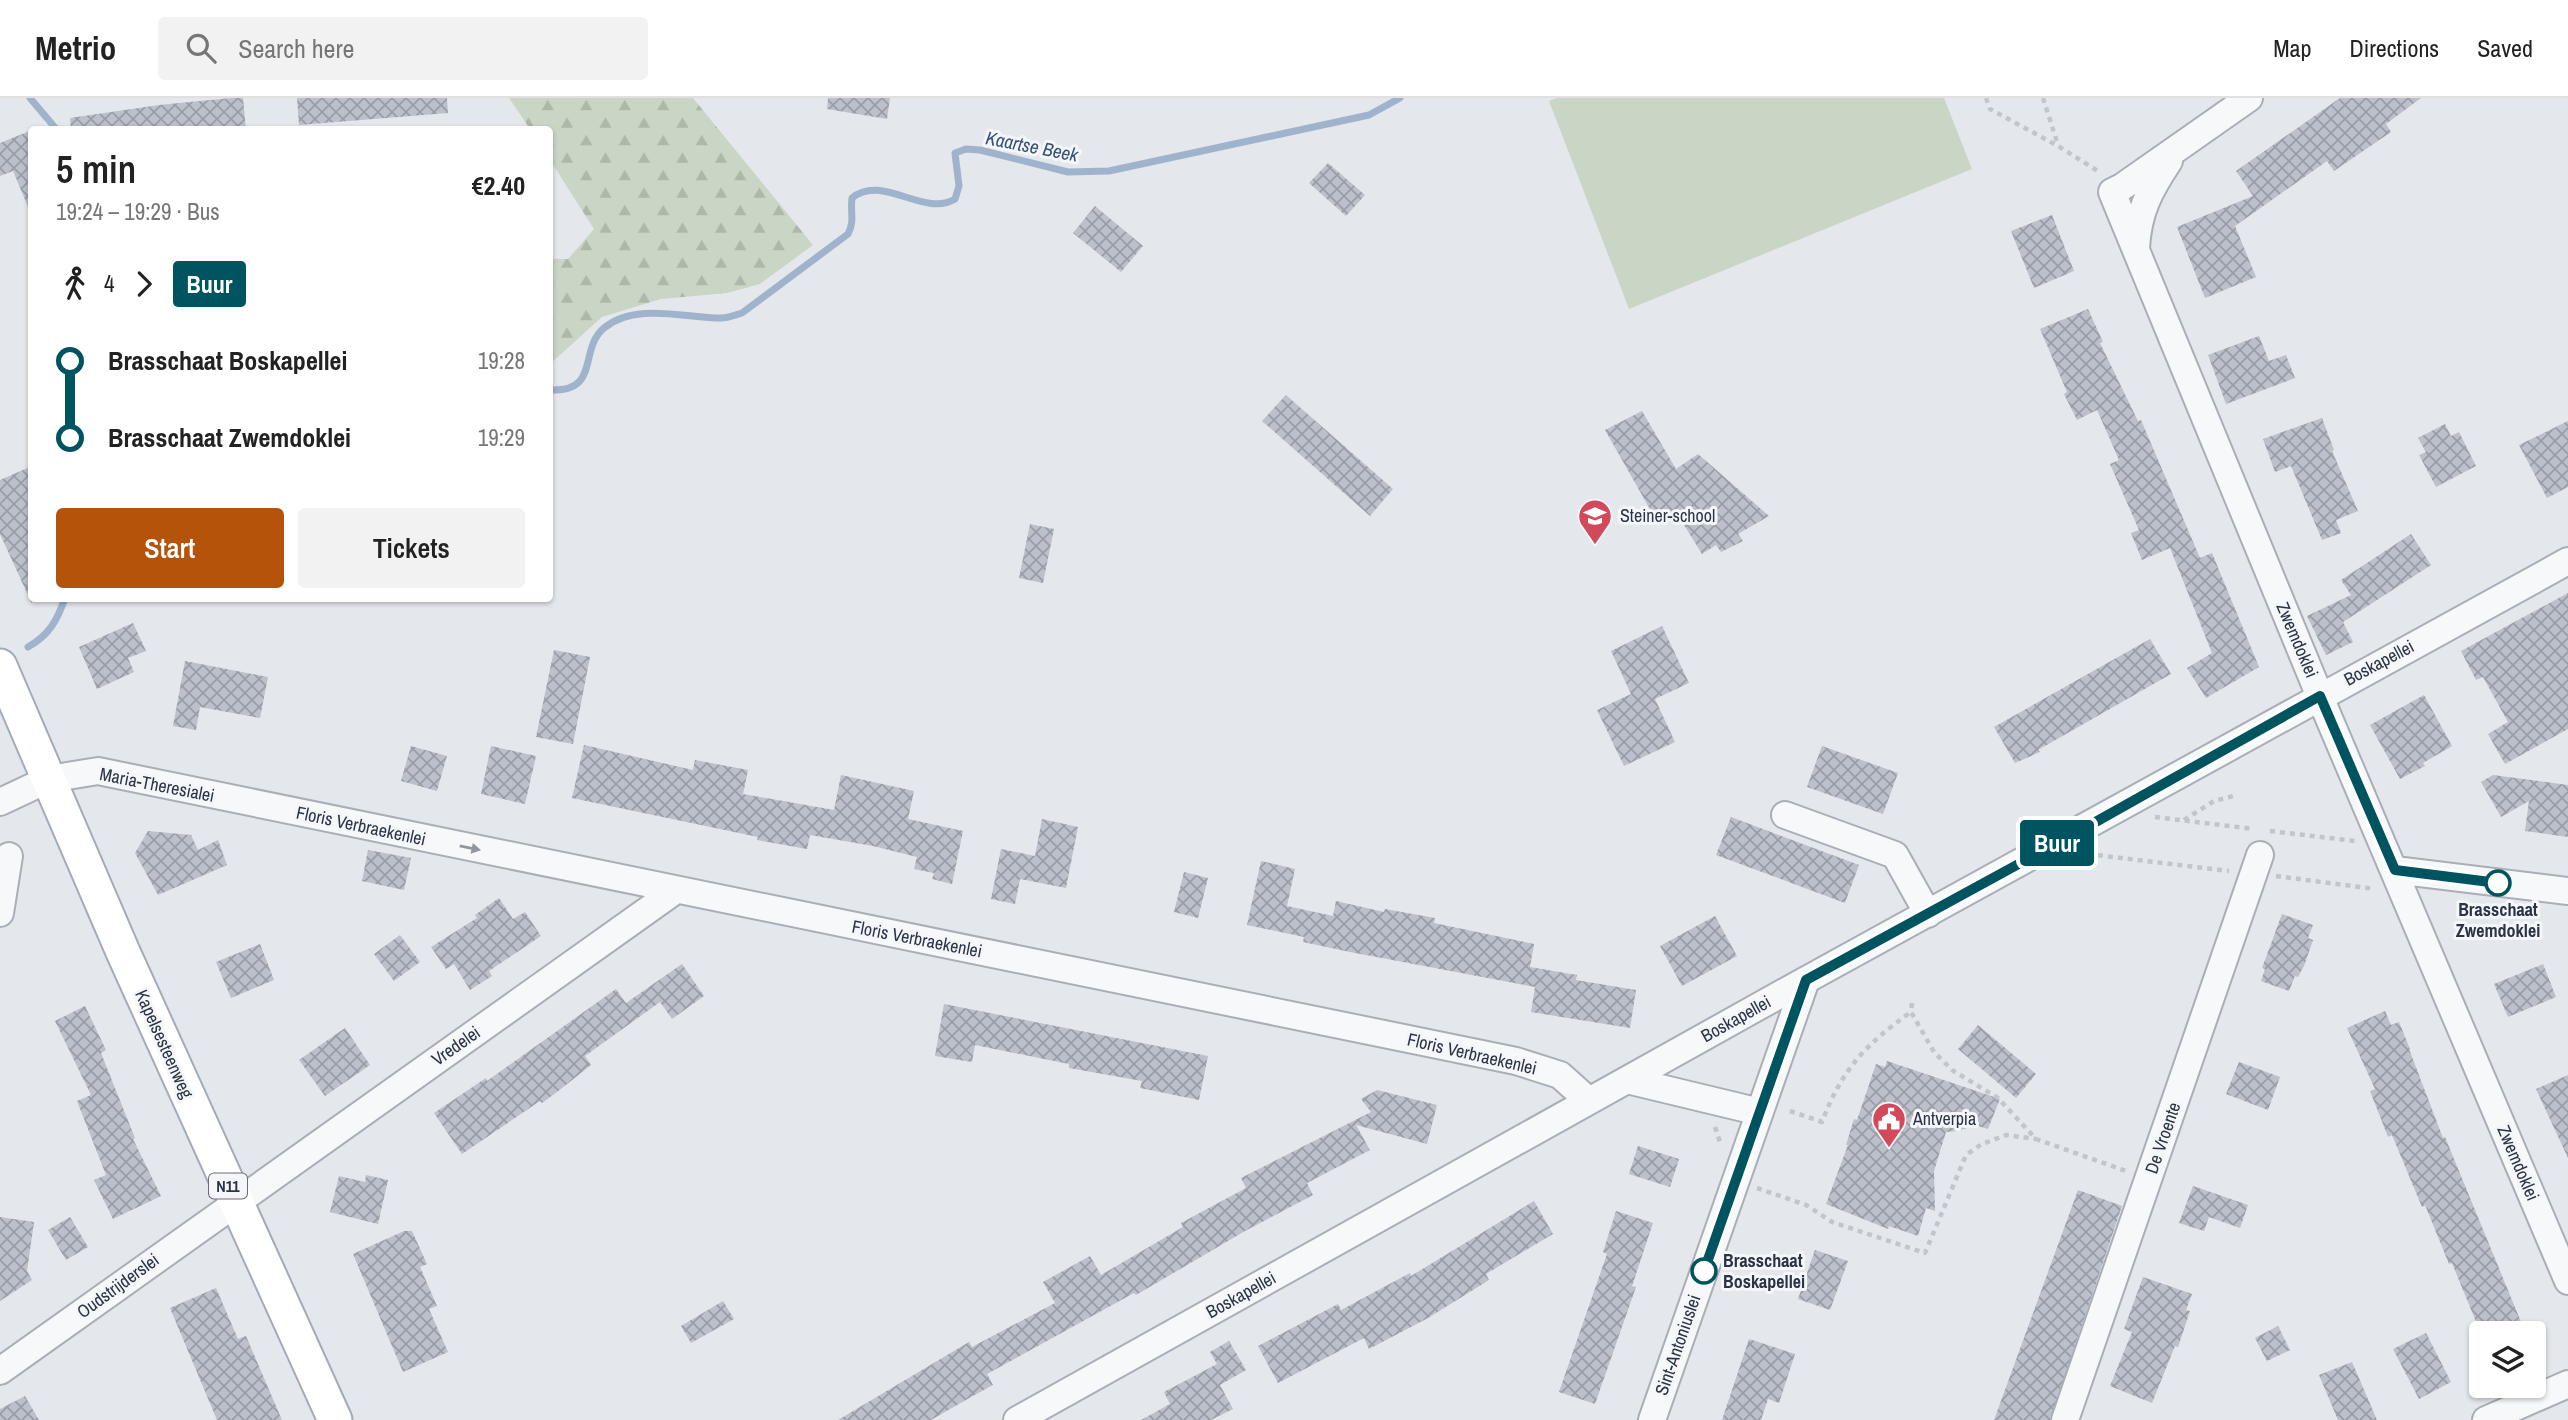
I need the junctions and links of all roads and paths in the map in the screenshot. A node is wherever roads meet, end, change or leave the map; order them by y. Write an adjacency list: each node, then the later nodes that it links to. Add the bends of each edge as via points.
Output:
1 (1986, 98): 4 (path, via 1990,109)
2 (2043, 98): 4 (path)
3 (2249, 98): 5 (street, via 2186,143)
4 (2058, 146): 6 (path, via 2102,174)
5 (2145, 182): 6 (street); 7 (street)
6 (2112, 192): 7 (street, Zwemdoklei)
7 (2136, 250): 10 (street, Zwemdoklei)
8 (2568, 561): 10 (street, Boskapellei)
9 (0, 666): 11 (main road, Kapelsesteenweg / N11)
10 (2320, 696): 19 (street, Zwemdoklei); 23 (street, Boskapellei)
11 (49, 779): 13 (street, Maria-Theresialei, via 98,771); 14 (street, Maria-Theresialei); 34 (main road, Kapelsesteenweg / N11)
12 (2237, 795): 16 (path, via 2214,801)
13 (235, 800): 20 (street, Floris Verbraekenlei, one-way to 20)
14 (0, 802)
15 (1785, 815): 23 (street, via 1895,855)
16 (2183, 821)
17 (2260, 855): 32 (street, De Vroente)
18 (9, 856): 22 (street)
19 (2395, 870): 21 (street); 35 (street, Zwemdoklei)
20 (676, 890): 28 (street, Floris Verbraekenlei, via 1516,1061 1560,1075); 34 (street, Vredelei)
21 (2568, 891)
22 (0, 913)
23 (1928, 914): 24 (street, Boskapellei)
24 (1806, 980): 27 (street, Boskapellei); 30 (street, Sint-Antoniuslei)
25 (1912, 1003): 26 (path)
26 (1911, 1012): 29 (path, via 1849,1067 1822,1122); 31 (path, via 1934,1052 1952,1070 1997,1098)
27 (1627, 1080): 28 (street, Boskapellei); 30 (street)
28 (1588, 1101): 39 (street, Boskapellei)
29 (1790, 1111)
30 (1760, 1112): 33 (street, Sint-Antoniuslei)
31 (2036, 1139): 32 (path); 33 (path, via 2006,1135 1966,1155 1924,1253 1832,1222 1806,1205)
32 (2148, 1180): 41 (street, De Vroente)
33 (1736, 1181): 40 (street, Sint-Antoniuslei)
34 (235, 1202): 36 (street, Oudstrijderslei); 38 (main road, Kapelsesteenweg / N11)
35 (2568, 1281)
36 (0, 1371)
37 (2568, 1384): 42 (street)
38 (335, 1420)
39 (1017, 1420)
40 (1652, 1420)
41 (2065, 1420)
42 (2486, 1420)

